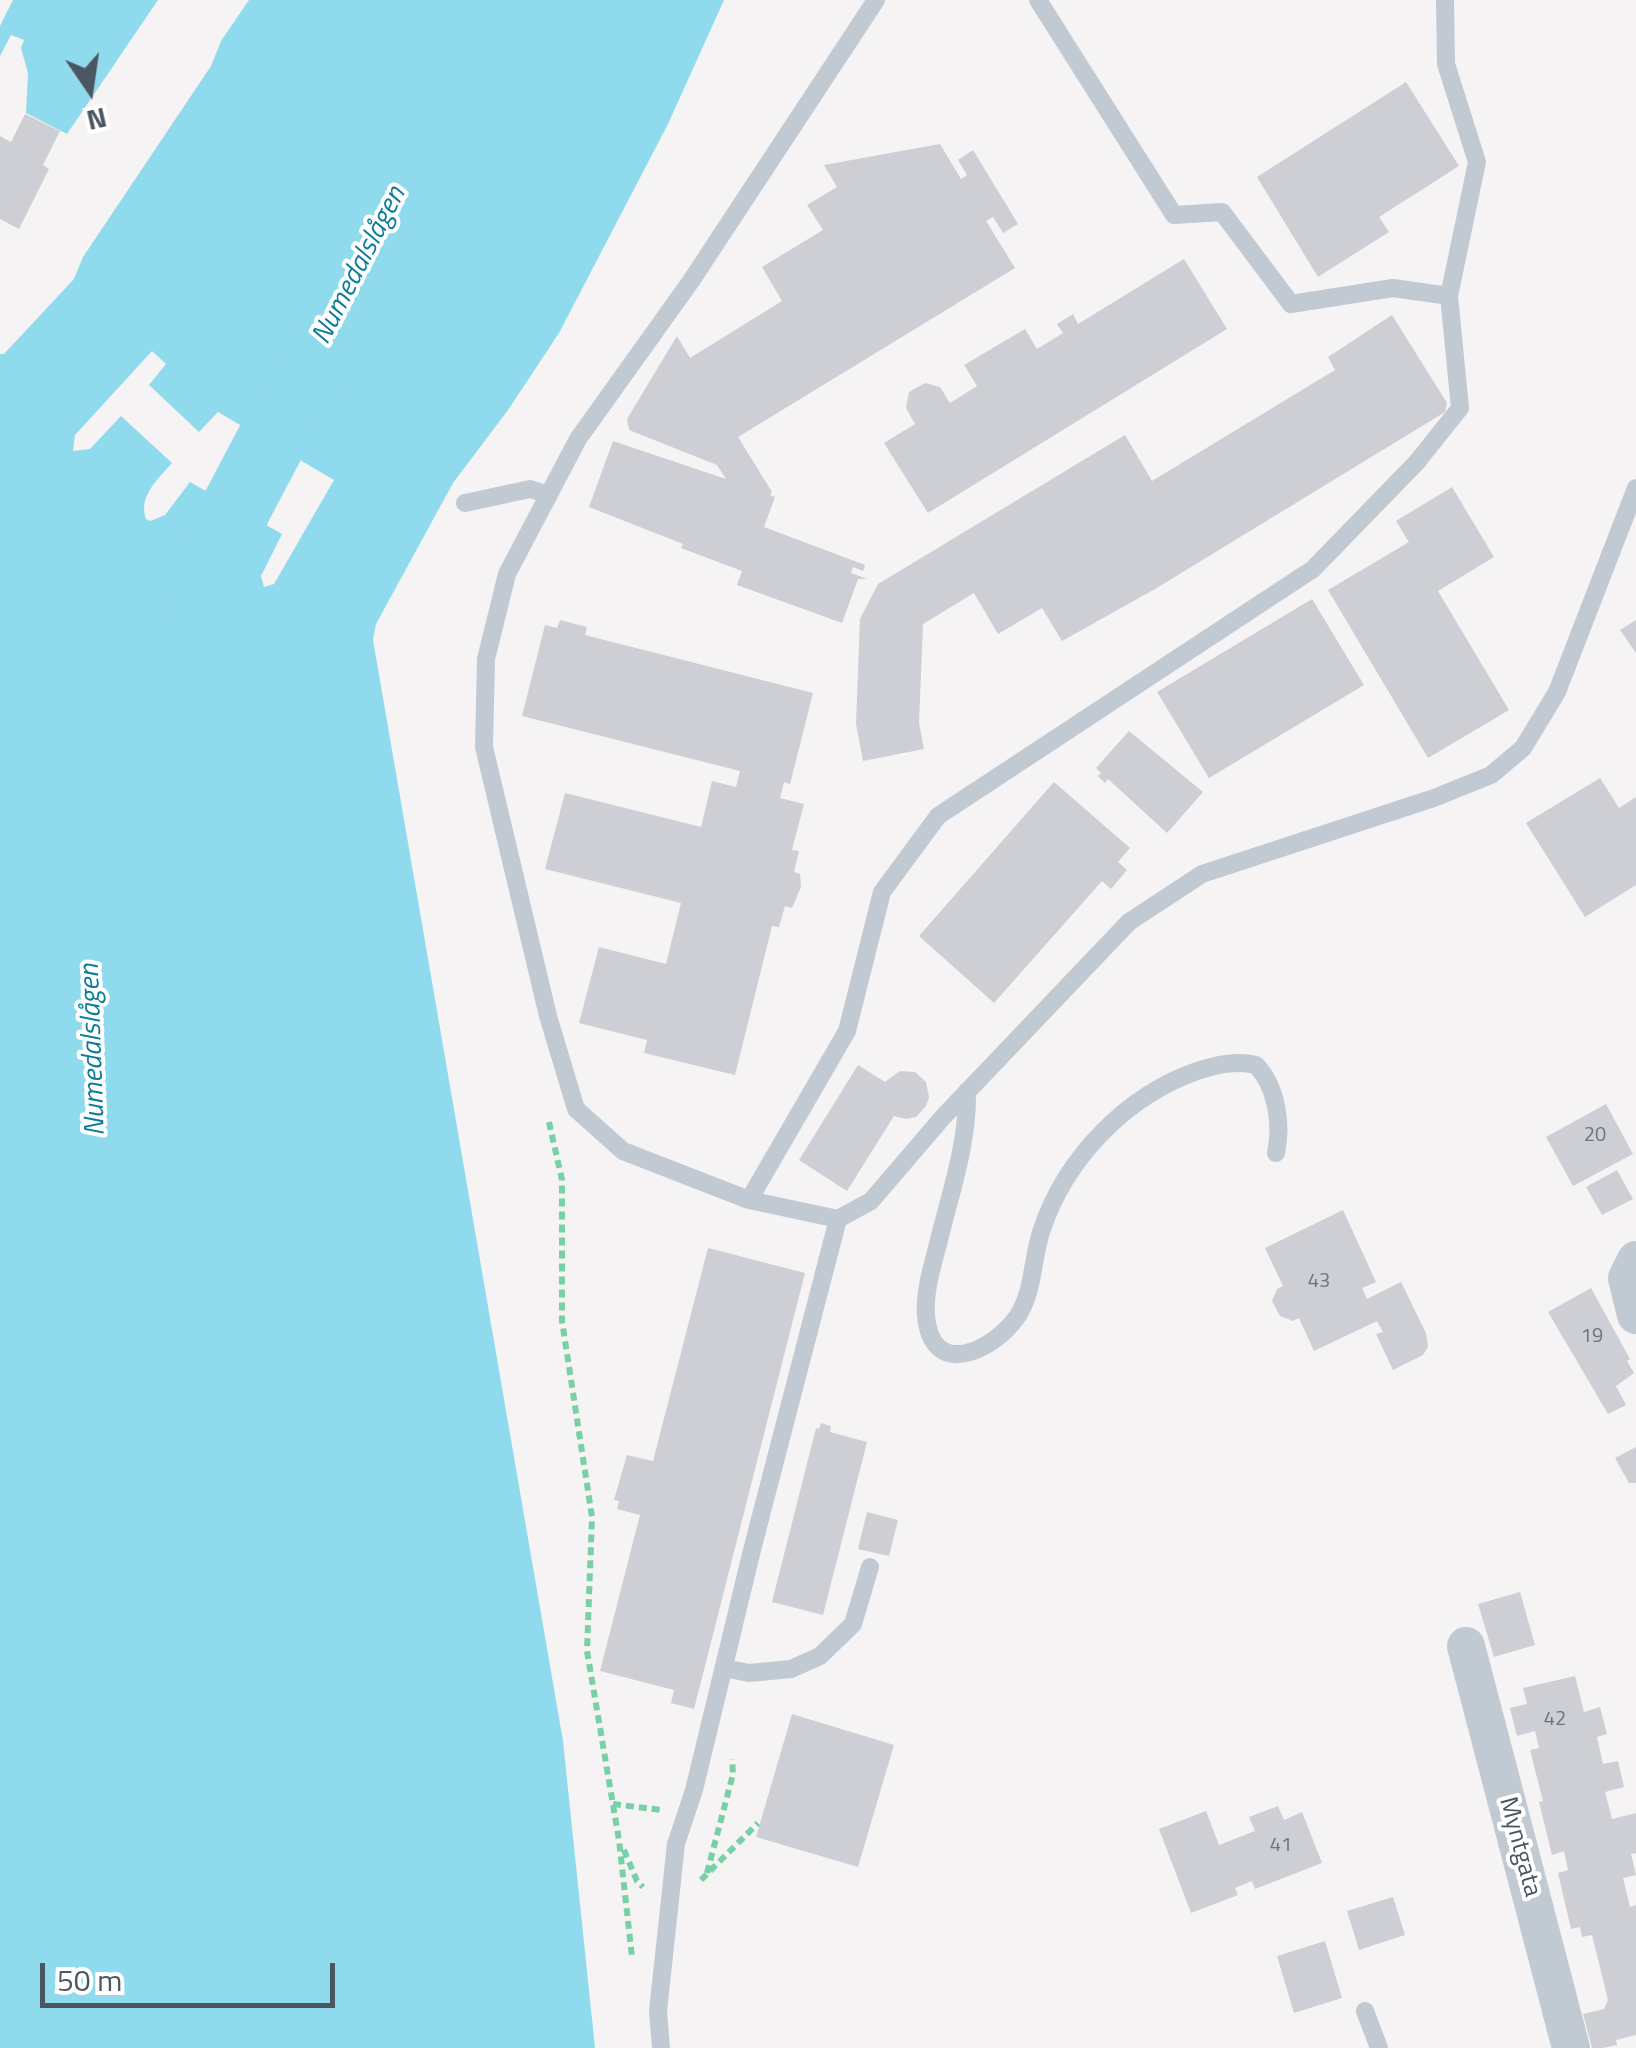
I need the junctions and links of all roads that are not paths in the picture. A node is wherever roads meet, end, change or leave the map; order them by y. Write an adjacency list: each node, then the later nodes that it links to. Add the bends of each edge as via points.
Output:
1 (876, 0): 6 (lane, via 578,439)
2 (1038, 0): 4 (lane, via 1174,215 1222,212 1291,304 1393,288)
3 (1445, 0): 4 (lane, via 1446,64 1477,162)
4 (1449, 296): 10 (lane, via 1460,408 1313,569 938,816 882,892 847,1031)
5 (1636, 488): 8 (lane, via 1558,692 1523,748 1492,775 1434,798 1202,874 1128,922)
6 (549, 495): 7 (lane, via 530,489); 10 (lane, via 507,574 486,659 484,746 548,1016 576,1109 623,1151)
7 (465, 503)
8 (967, 1091): 9 (lane, via 968,1128 926,1300 930,1336 952,1355 986,1346 1017,1318 1041,1231 1062,1187 1105,1130 1150,1093 1208,1067 1256,1065 1276,1108); 11 (lane, via 871,1201)
9 (1276, 1153)
10 (749, 1200): 11 (lane)
11 (838, 1219): 14 (lane)
12 (870, 1567): 14 (lane, via 853,1624 820,1656 790,1669)
13 (1466, 1646): 18 (street, Myntgata)
14 (724, 1668): 16 (lane, via 676,1844 658,2011)
15 (1364, 2011): 17 (lane)
16 (661, 2048)
17 (1379, 2048)
18 (1571, 2048)

